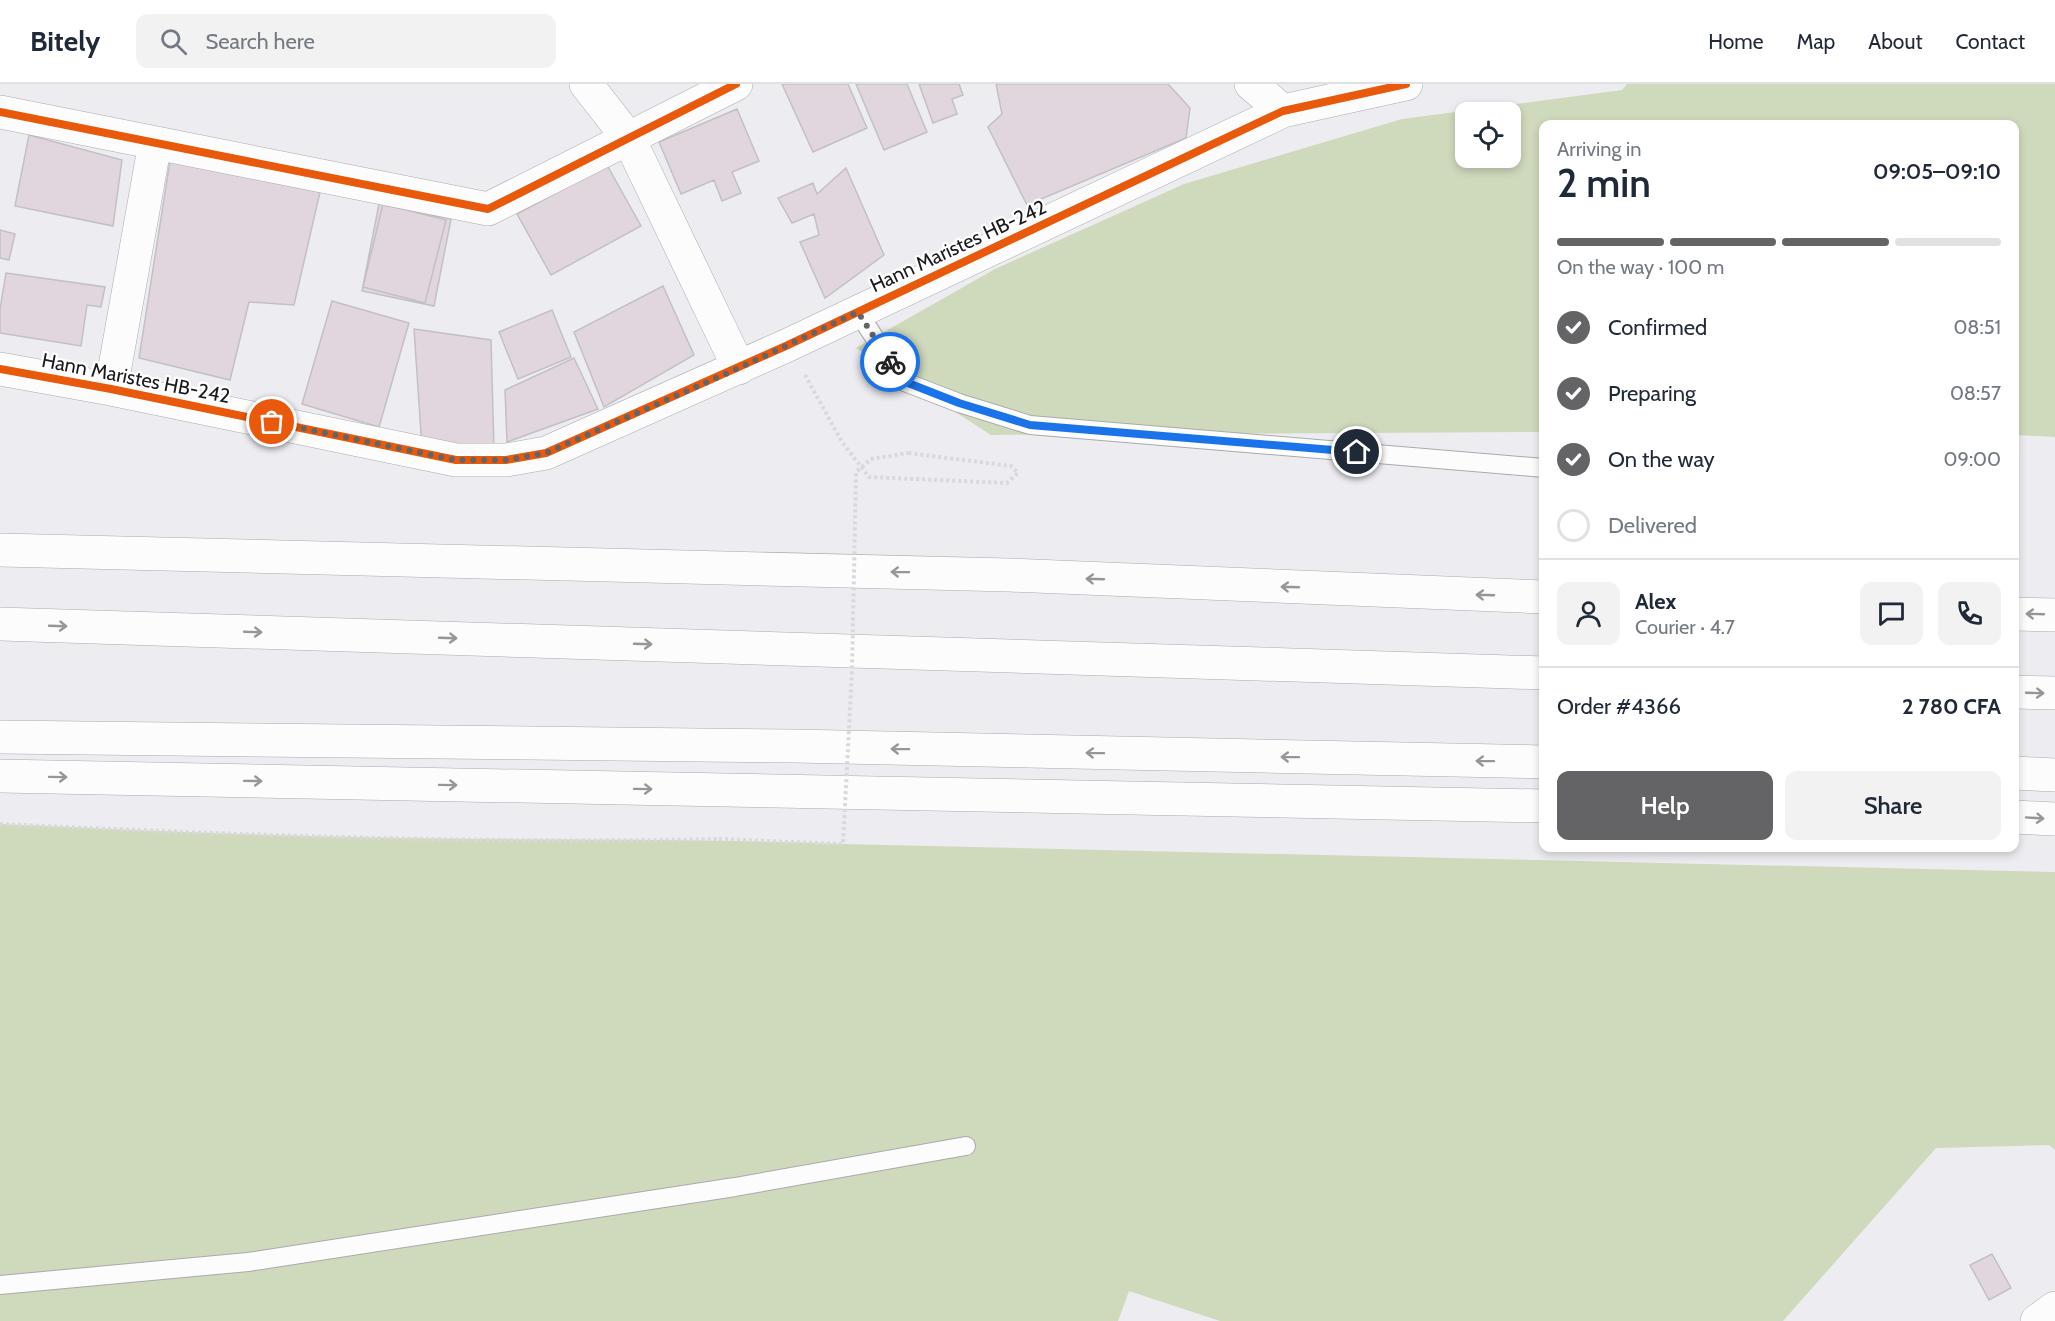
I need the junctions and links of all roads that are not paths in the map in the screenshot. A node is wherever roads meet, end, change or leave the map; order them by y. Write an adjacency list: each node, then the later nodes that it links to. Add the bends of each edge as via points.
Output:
1 (586, 84): 7 (main road)
2 (736, 84): 7 (main road)
3 (1251, 84): 5 (main road)
4 (1406, 84): 5 (main road, Hann Maristes HB-242)
5 (1283, 111): 9 (main road, Hann Maristes HB-242)
6 (0, 112): 8 (main road)
7 (629, 139): 8 (main road, via 488,209); 10 (main road)
8 (155, 143): 12 (main road)
9 (858, 312): 10 (main road, Hann Maristes HB-242); 13 (lane, via 903,381 1030,425)
10 (739, 368): 12 (main road, Hann Maristes HB-242, via 546,453 485,460 456,460)
11 (0, 369): 12 (main road, Hann Maristes HB-242)
12 (111, 389)
13 (1539, 468)
14 (0, 550): 15 (main road, one-way to 14, via 1009,575)
15 (1539, 597)
16 (2019, 614): 17 (main road, one-way to 16)
17 (2055, 615)
18 (0, 624): 19 (main road, one-way to 19)
19 (1539, 673)
20 (2019, 692): 21 (main road, one-way to 21)
21 (2055, 693)
22 (0, 737): 23 (main road, one-way to 22, via 794,746)
23 (1539, 762)
24 (2019, 773): 25 (main road)
25 (2055, 775)
26 (0, 776): 27 (main road, one-way to 27)
27 (1539, 806)
28 (2019, 817): 29 (main road, one-way to 29)
29 (2055, 819)
30 (966, 1146): 31 (lane, via 735,1187 248,1262)
31 (0, 1286)
32 (2055, 1308): 33 (main road)
33 (2037, 1321)

